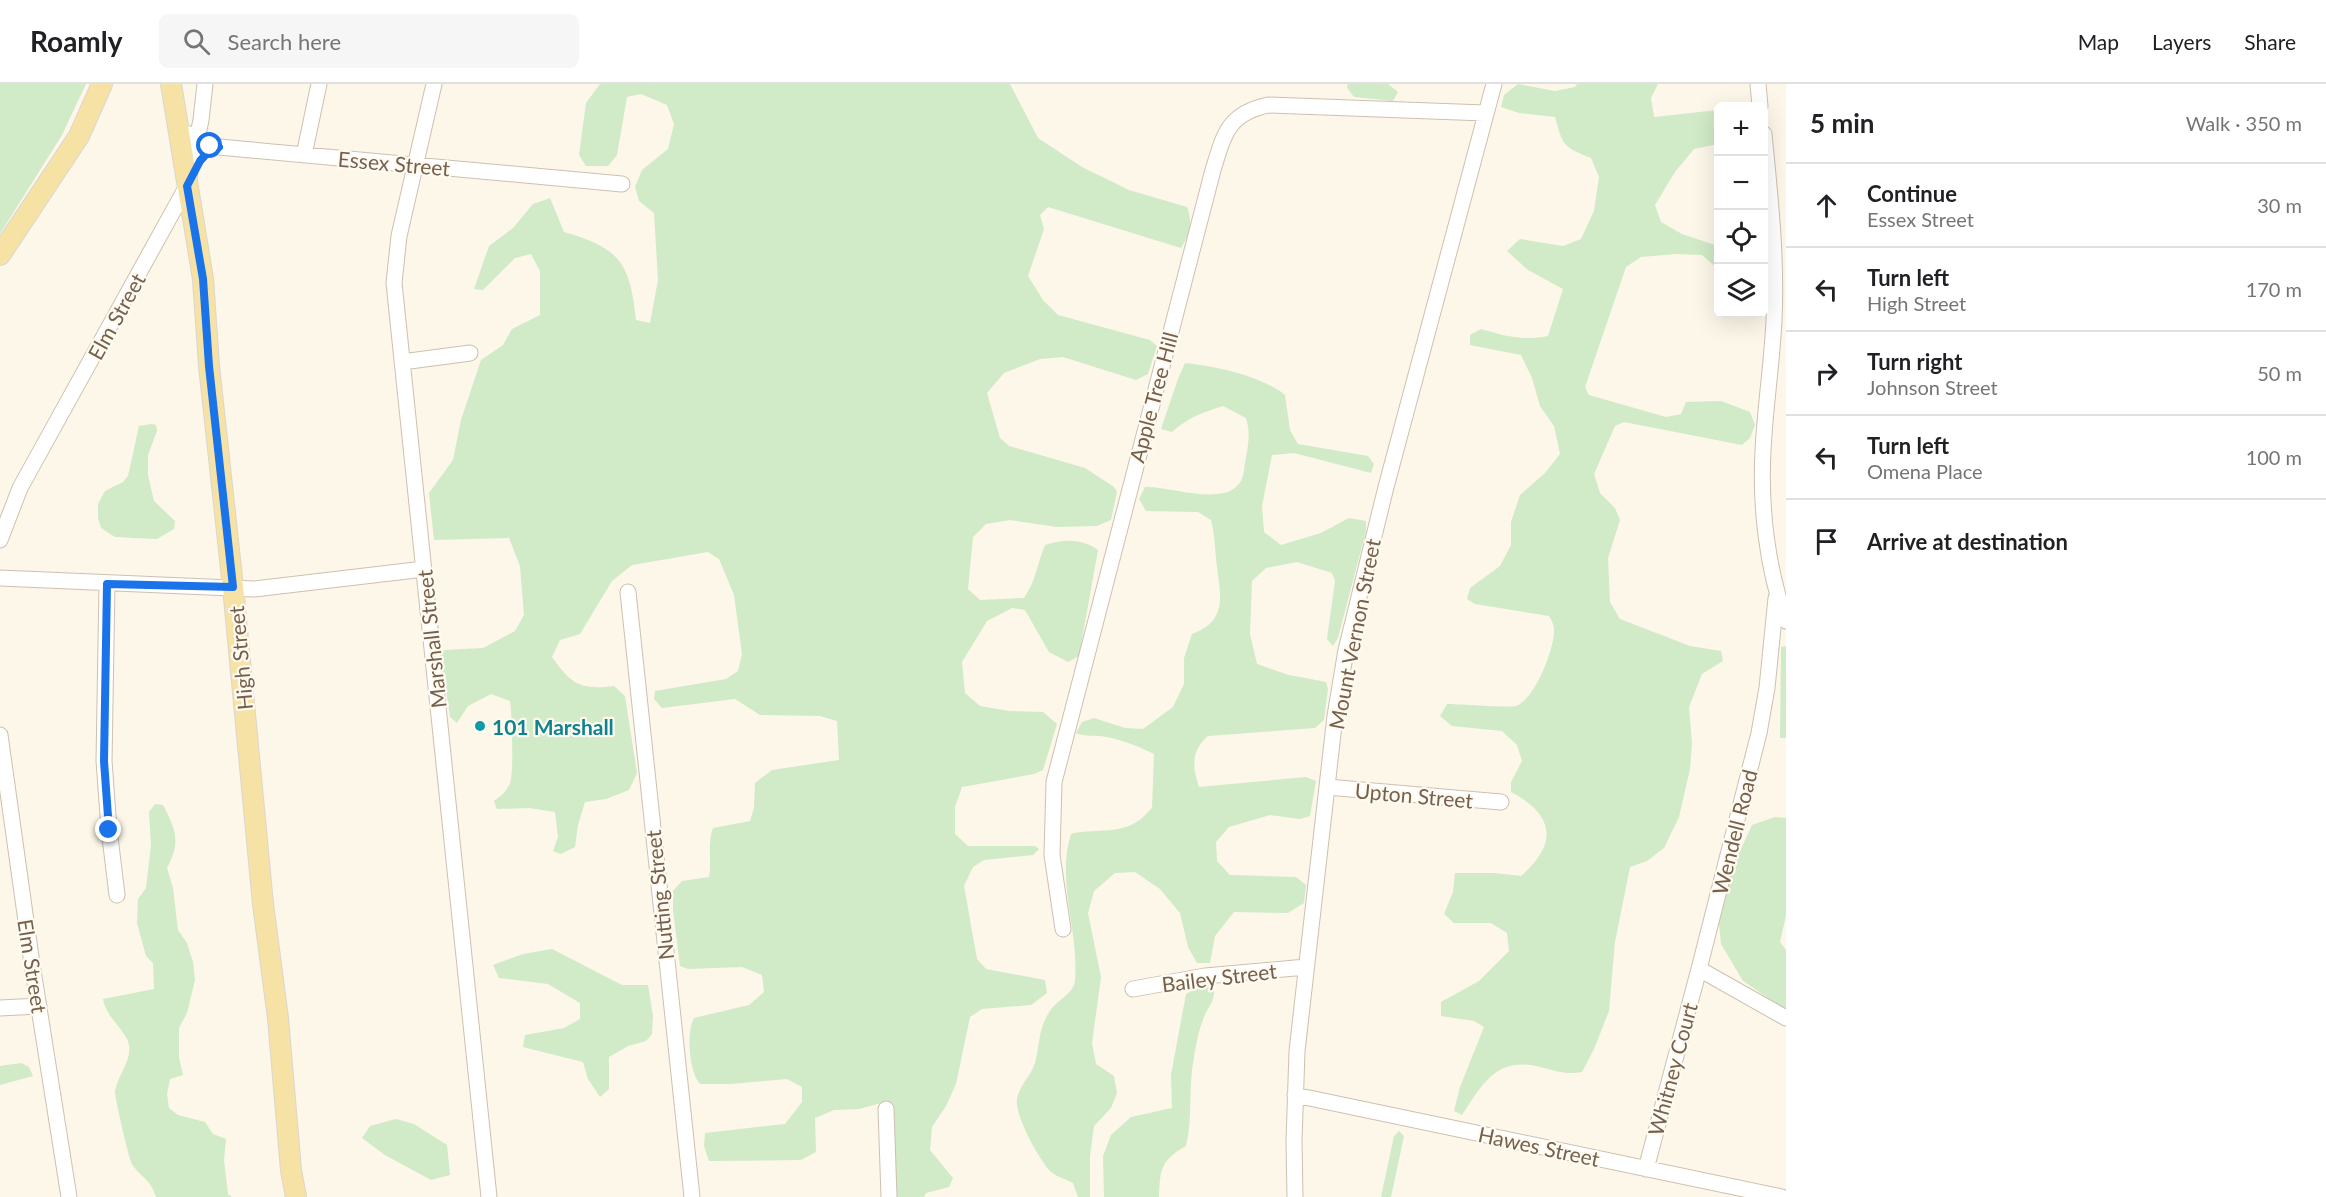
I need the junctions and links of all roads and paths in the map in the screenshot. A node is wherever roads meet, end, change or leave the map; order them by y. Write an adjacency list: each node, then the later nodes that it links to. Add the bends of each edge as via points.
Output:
1 (102, 84): 18 (main road, via 79,136)
2 (171, 84): 10 (main road, High Street)
3 (205, 84): 11 (street, Elm Street)
4 (319, 84): 13 (street)
5 (434, 84): 15 (street, Marshall Street)
6 (1494, 84): 9 (street, Mount Vernon Street)
7 (1758, 84): 8 (street)
8 (1760, 102)
9 (1485, 113): 30 (street, Mount Vernon Street, via 1366,562 1346,650); 34 (street, Apple Tree Hill, via 1268,105 1246,111 1227,129 1213,170 1054,782 1053,855)
10 (176, 118): 11 (street); 17 (main road, High Street)
11 (197, 139): 12 (street, Essex Street); 17 (street, Elm Street)
12 (219, 147): 13 (street, Essex Street); 17 (street, via 200,161)
13 (304, 155): 15 (street, Essex Street)
14 (1766, 156): 27 (street, via 1775,280 1762,475)
15 (414, 165): 16 (street, Essex Street); 20 (street, Marshall Street, via 395,261)
16 (622, 184)
17 (187, 186): 21 (street, Elm Street, via 20,488); 25 (main road, High Street, via 203,279)
18 (0, 255)
19 (470, 353): 20 (street)
20 (402, 362): 22 (street, Marshall Street)
21 (0, 540)
22 (424, 569): 25 (street, via 254,589); 46 (street, Marshall Street)
23 (0, 578): 24 (street)
24 (107, 584): 25 (street); 33 (street, via 104,761)
25 (233, 587): 45 (main road, High Street)
26 (627, 592): 47 (street, Nutting Street)
27 (1776, 595): 28 (street); 36 (street, Wendell Road, via 1759,733)
28 (1786, 621)
29 (0, 735): 31 (street, Elm Street)
30 (1327, 787): 32 (street, Upton Street); 35 (street, Mount Vernon Street)
31 (4, 799): 38 (street, Elm Street)
32 (1501, 802)
33 (117, 896)
34 (1063, 929)
35 (1306, 967): 37 (street, Bailey Street, via 1205,976); 41 (street, Mount Vernon Street)
36 (1699, 969): 40 (street); 43 (street, Whitney Court)
37 (1133, 989)
38 (39, 1006): 39 (street); 44 (street, Elm Street)
39 (0, 1008)
40 (1786, 1018)
41 (1295, 1095): 43 (street, Hawes Street); 49 (street, Mount Vernon Street)
42 (886, 1109): 48 (street)
43 (1646, 1168): 50 (street, Hawes Street)
44 (69, 1197)
45 (296, 1197)
46 (489, 1197)
47 (692, 1197)
48 (889, 1197)
49 (1295, 1197)
50 (1782, 1197)

